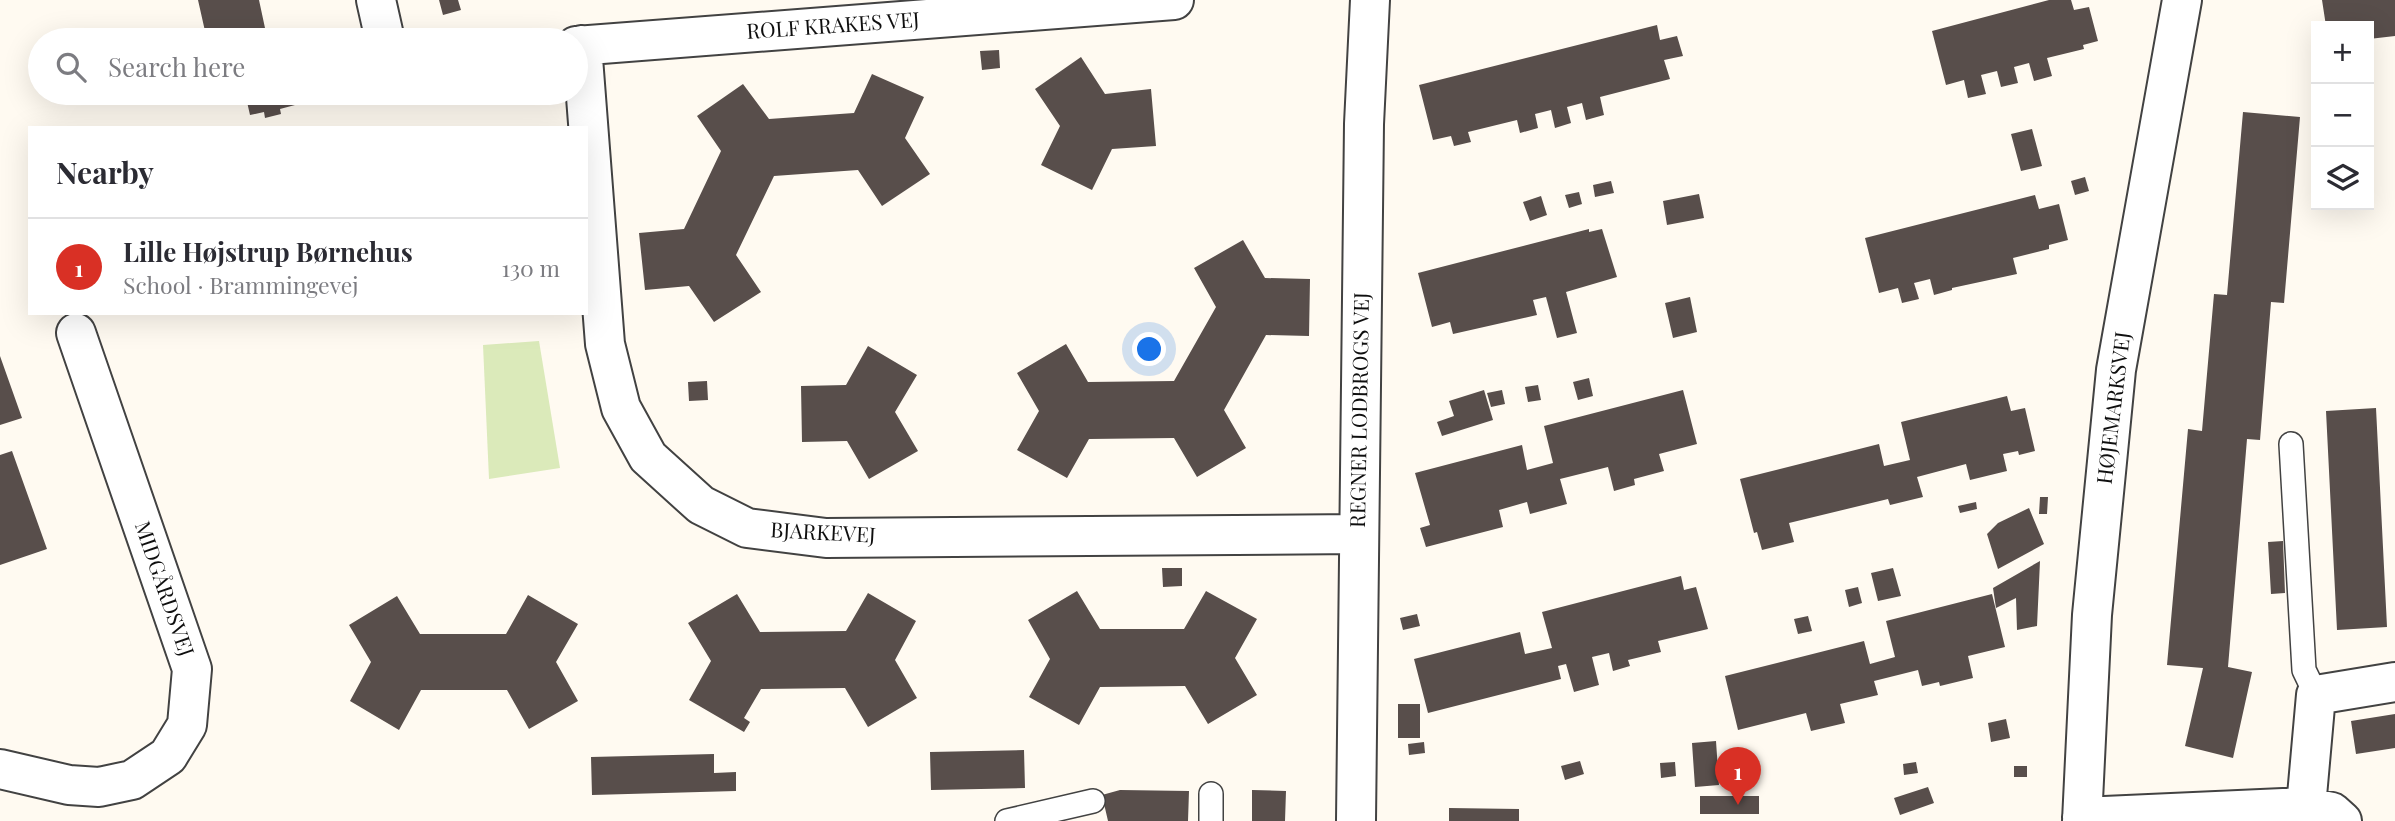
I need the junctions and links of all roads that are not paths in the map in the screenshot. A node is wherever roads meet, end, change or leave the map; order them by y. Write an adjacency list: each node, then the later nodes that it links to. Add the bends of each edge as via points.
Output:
1 (376, 0): 5 (street)
2 (1174, 0): 6 (street, ROLF KRAKES VEJ)
3 (1370, 0): 12 (street, REGNER LODBROGS VEJ)
4 (2182, 0): 19 (street, HØJEMARKSVEJ, via 2116,370 2092,615)
5 (383, 28)
6 (588, 45)
7 (584, 105): 8 (street, BJARKEVEJ)
8 (586, 126)
9 (588, 149): 12 (street, BJARKEVEJ, via 605,344 621,408 648,457 701,505 747,528 826,538)
10 (76, 333): 15 (street, MIDGÅRDSVEJ, via 192,669 187,725 168,756 132,780 99,787 69,785)
11 (2291, 444): 14 (lane, via 2304,670)
12 (1359, 534): 22 (street, REGNER LODBROGS VEJ)
13 (2395, 682): 14 (street)
14 (2316, 695): 18 (street)
15 (0, 769)
16 (1211, 794): 21 (lane)
17 (1093, 801): 20 (lane)
18 (2306, 807): 19 (street); 23 (street, via 2332,812)
19 (2082, 819)
20 (1007, 821)
21 (1211, 821)
22 (1356, 821)
23 (2342, 821)

